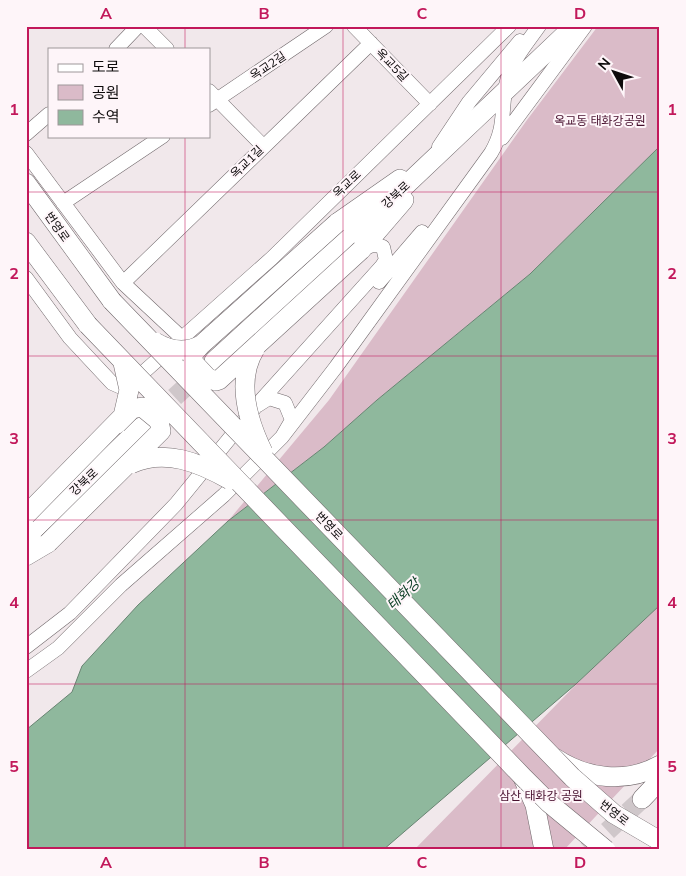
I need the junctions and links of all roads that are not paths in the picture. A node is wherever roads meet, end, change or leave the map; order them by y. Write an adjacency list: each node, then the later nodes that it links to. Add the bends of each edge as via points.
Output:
1 (138, 26): 11 (street)
2 (144, 26): 12 (street)
3 (326, 26): 15 (street, 옥교2길)
4 (354, 26): 10 (street, 옥교5길)
5 (509, 26): 16 (street, 옥교로)
6 (530, 26): 24 (street, via 470,102)
7 (539, 26): 14 (street, via 512,67)
8 (574, 26): 13 (main road, 강북로)
9 (585, 26): 23 (street)
10 (371, 43): 16 (street, 옥교5길); 21 (street, 옥교1길)
11 (117, 48)
12 (166, 48)
13 (548, 52): 14 (main road, 강북로); 17 (street, via 526,78)
14 (505, 93): 17 (street); 24 (main road, 강북로)
15 (212, 99): 21 (street)
16 (430, 104): 33 (street, 옥교로, via 272,258)
17 (503, 114): 23 (street, via 499,139); 38 (street, via 479,154 404,255)
18 (48, 115): 19 (street)
19 (26, 134)
20 (160, 138): 27 (street)
21 (263, 146): 31 (street, 옥교1길)
22 (26, 153): 27 (street)
23 (491, 153): 41 (street)
24 (429, 164): 29 (main road, via 398,208); 35 (main road, bridge, via 382,191 337,223); 36 (main road, 강북로)
25 (26, 170): 26 (main road, 번영로)
26 (31, 190): 32 (main road, 번영로, bridge, via 112,301)
27 (64, 202): 31 (street)
28 (26, 242): 37 (main road, bridge, via 88,325)
29 (361, 250): 34 (main road, bridge); 38 (street, via 378,244 383,247 386,260)
30 (26, 278): 33 (street, 옥교로, via 70,338 112,383 121,387 128,386)
31 (123, 282): 33 (street)
32 (147, 338): 35 (main road, bridge, via 175,350); 42 (main road, 번영로, bridge)
33 (183, 339)
34 (259, 344): 35 (main road, bridge, via 216,381 208,378 193,362 193,354); 42 (main road, bridge, via 248,364 245,399 252,425)
35 (201, 345)
36 (214, 361)
37 (122, 362): 39 (main road, bridge, via 128,380 129,399); 44 (main road, bridge)
38 (256, 406): 41 (street, via 270,398 285,403 292,420); 48 (street, via 176,504 70,613)
39 (117, 424): 43 (main road, bridge, via 132,409 142,406 161,426 158,435); 45 (main road, bridge)
40 (141, 427): 46 (main road, 강북로)
41 (282, 437): 49 (street, via 224,495 121,585 58,648)
42 (271, 466): 50 (main road, 번영로, bridge)
43 (124, 469): 44 (main road, bridge, via 141,460 176,458 216,473); 47 (main road, bridge, via 48,543)
44 (246, 490): 52 (main road, bridge)
45 (26, 514)
46 (26, 537)
47 (26, 556)
48 (26, 647)
49 (26, 671)
50 (549, 754): 51 (main road, bridge, via 575,769 610,777 643,774); 55 (main road, 번영로, bridge, via 614,814)
51 (660, 765)
52 (523, 777): 56 (main road, via 537,812); 57 (main road, bridge, via 576,827)
53 (660, 780): 54 (main road)
54 (650, 802)
55 (660, 841)
56 (544, 850)
57 (606, 850)

